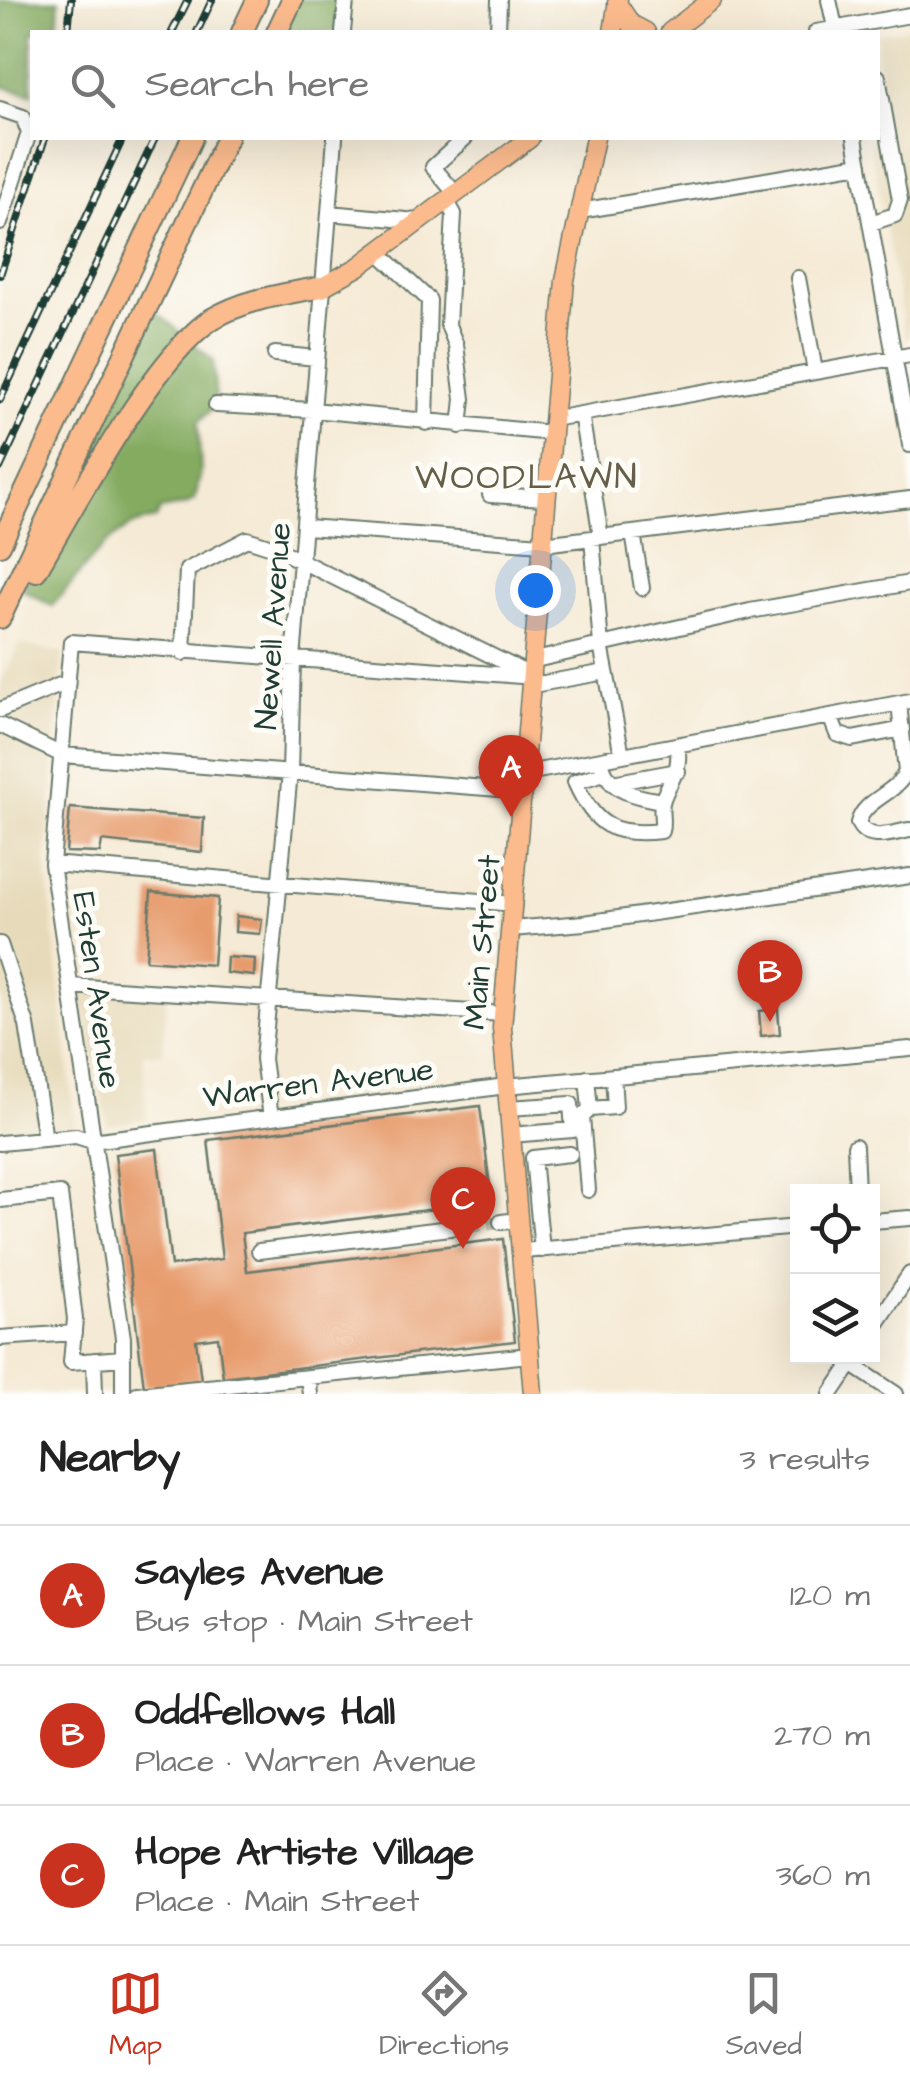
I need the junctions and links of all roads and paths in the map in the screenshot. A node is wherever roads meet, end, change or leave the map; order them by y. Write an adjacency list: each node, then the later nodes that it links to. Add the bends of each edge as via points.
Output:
1 (257, 0): 9 (highway)
2 (292, 0): 10 (highway)
3 (346, 0): 11 (street)
4 (499, 0): 12 (street)
5 (712, 0): 15 (main road)
6 (829, 0): 16 (street)
7 (618, 1): 13 (main road); 14 (main road, via 629,22)
8 (910, 15): 17 (street)
9 (243, 30)
10 (277, 30)
11 (343, 30)
12 (498, 30)
13 (613, 30)
14 (643, 30)
15 (673, 30)
16 (836, 30)
17 (841, 30)
18 (880, 90): 33 (street, via 900,200 896,215)
19 (0, 109): 32 (street, via 23,117 29,133)
20 (191, 140): 55 (highway)
21 (226, 140): 59 (highway)
22 (335, 140): 30 (street, Newell Avenue)
23 (463, 140): 28 (street, via 433,168)
24 (527, 140): 28 (main road)
25 (595, 140): 29 (main road, Main Street)
26 (856, 140): 27 (street)
27 (860, 164): 29 (street); 33 (street)
28 (450, 197): 31 (main road); 45 (street, via 448,325 463,399)
29 (580, 211): 46 (main road, Main Street, via 566,280)
30 (329, 213): 31 (street); 36 (street, Newell Avenue)
31 (417, 221): 34 (main road)
32 (0, 222)
33 (871, 224): 38 (street)
34 (377, 251): 36 (main road); 44 (street, via 429,300)
35 (798, 278): 40 (street)
36 (322, 287): 39 (street, Newell Avenue); 60 (highway, via 247,303 185,342 128,421)
37 (274, 354): 39 (street)
38 (903, 357): 40 (street); 47 (street)
39 (318, 358): 42 (street, Newell Avenue)
40 (815, 371): 43 (street)
41 (216, 406): 42 (street)
42 (313, 410): 44 (street); 51 (street, Newell Avenue)
43 (581, 414): 46 (street); 53 (street)
44 (426, 423): 45 (street)
45 (460, 426): 46 (street)
46 (553, 426): 49 (main road, Main Street)
47 (910, 445)
48 (490, 495): 49 (street)
49 (547, 498): 54 (main road, Main Street)
50 (910, 499): 52 (street)
51 (306, 527): 54 (street); 56 (street, Newell Avenue)
52 (633, 533): 53 (street); 58 (street)
53 (596, 538): 54 (street); 61 (street)
54 (543, 544): 65 (main road, Main Street)
55 (0, 545)
56 (303, 562): 62 (street, via 247,538 188,570); 63 (street, Newell Avenue); 65 (street)
57 (910, 583): 61 (street)
58 (642, 588)
59 (0, 618)
60 (0, 633)
61 (600, 646): 64 (street); 65 (street)
62 (183, 654): 63 (street); 66 (street, Esten Avenue, via 71,642)
63 (294, 660): 65 (street); 77 (street, Newell Avenue)
64 (606, 672): 65 (street); 74 (street)
65 (534, 674): 78 (main road, Main Street)
66 (66, 684): 68 (street); 73 (street, Esten Avenue)
67 (905, 702): 69 (street); 71 (street)
68 (0, 710)
69 (830, 716): 71 (street, via 838,734 852,739); 72 (street)
70 (0, 725): 73 (street)
71 (903, 729): 80 (street, via 906,772 890,794 865,808 858,823 874,836)
72 (676, 745): 74 (street); 76 (street)
73 (62, 755): 77 (street); 81 (street, Esten Avenue)
74 (622, 755): 75 (street)
75 (606, 771): 76 (street); 78 (street); 79 (street, via 626,794); 79 (street, via 575,782 588,811 607,826 635,834 661,831)
76 (678, 771): 79 (street)
77 (290, 772): 78 (street); 83 (street, Newell Avenue)
78 (526, 782): 84 (main road, Main Street)
79 (662, 801)
80 (910, 830)
81 (52, 864): 83 (street); 87 (street, Esten Avenue)
82 (910, 876): 85 (street)
83 (277, 882): 84 (street); 88 (street, Newell Avenue)
84 (514, 904): 85 (main road, Main Street)
85 (511, 928): 89 (main road, Main Street)
86 (0, 944): 98 (street, via 26,1025)
87 (70, 986): 88 (street); 99 (street, Esten Avenue)
88 (269, 996): 89 (street); 96 (street, Newell Avenue, via 263,1059)
89 (503, 1014): 93 (main road, Main Street)
90 (910, 1049): 91 (street, Warren Avenue)
91 (613, 1076): 92 (street, Warren Avenue); 95 (street, via 616,1106)
92 (587, 1078): 93 (street, Warren Avenue); 95 (street)
93 (506, 1086): 94 (main road, Main Street); 96 (street, Warren Avenue)
94 (508, 1108): 97 (main road, Main Street); 97 (street, via 571,1104 573,1130)
95 (590, 1109): 105 (street, via 582,1117)
96 (271, 1118): 99 (street, Warren Avenue)
97 (510, 1135): 104 (main road, Main Street)
98 (45, 1139): 99 (street, Warren Avenue); 100 (street, Warren Avenue)
99 (92, 1141): 118 (street, Esten Avenue)
100 (0, 1143)
101 (854, 1146): 103 (street)
102 (570, 1154): 104 (street, via 533,1158)
103 (856, 1184)
104 (526, 1185): 112 (main road, Main Street, via 520,1223)
105 (588, 1190)
106 (0, 1200): 115 (street, via 60,1194)
107 (910, 1218): 108 (street)
108 (880, 1220)
109 (467, 1226): 111 (street)
110 (790, 1228): 112 (street)
111 (259, 1251)
112 (532, 1251): 117 (main road, Main Street)
113 (910, 1274): 114 (street)
114 (880, 1319)
115 (74, 1333): 116 (street); 119 (street, via 71,1362)
116 (0, 1338)
117 (530, 1355): 122 (street); 130 (main road, Main Street)
118 (123, 1358): 119 (street); 126 (street, Esten Avenue)
119 (94, 1360): 125 (street)
120 (851, 1364): 131 (street)
121 (859, 1364): 132 (street)
122 (328, 1374): 123 (street); 129 (street)
123 (308, 1376): 124 (street); 128 (street)
124 (279, 1387): 127 (street)
125 (94, 1394)
126 (123, 1394)
127 (137, 1394)
128 (310, 1394)
129 (330, 1394)
130 (533, 1394)
131 (831, 1394)
132 (896, 1394)

